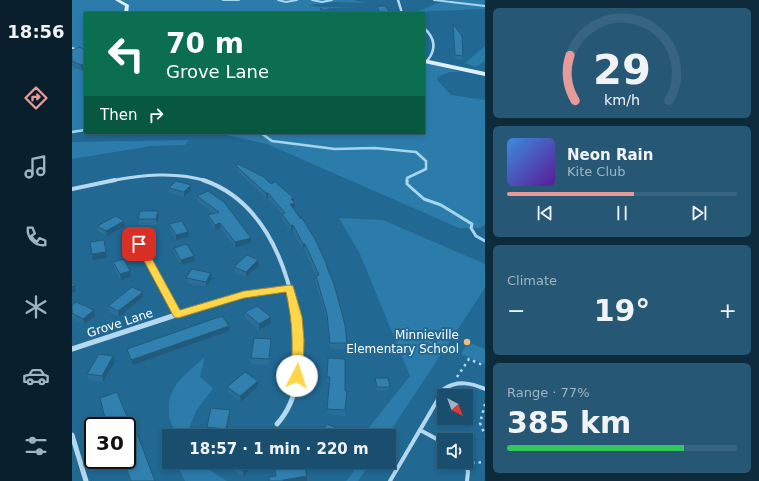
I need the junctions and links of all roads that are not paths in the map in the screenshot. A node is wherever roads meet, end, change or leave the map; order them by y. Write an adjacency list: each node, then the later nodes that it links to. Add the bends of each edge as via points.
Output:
1 (117, 0): 3 (street, via 127,6)
2 (398, 0): 4 (street)
3 (126, 12)
4 (402, 12)
5 (425, 29): 8 (street, via 435,43 434,53)
6 (72, 48): 7 (lane)
7 (84, 52)
8 (426, 61): 9 (street)
9 (485, 74)
10 (72, 189): 12 (street, via 154,175 184,176 215,184 236,196 266,232 280,258)
11 (139, 244): 13 (street)
12 (290, 288): 13 (street, Grove Lane, via 244,294); 16 (street, via 299,340 298,365 294,398 290,409)
13 (178, 315): 14 (street, Grove Lane)
14 (72, 349)
15 (485, 390): 17 (lane, via 467,383 453,384 444,389)
16 (277, 424)
17 (420, 430): 19 (lane); 21 (lane)
18 (72, 435): 22 (street)
19 (437, 439)
20 (468, 469): 24 (lane)
21 (391, 480): 23 (lane)
22 (86, 481)
23 (397, 481)
24 (467, 481)

